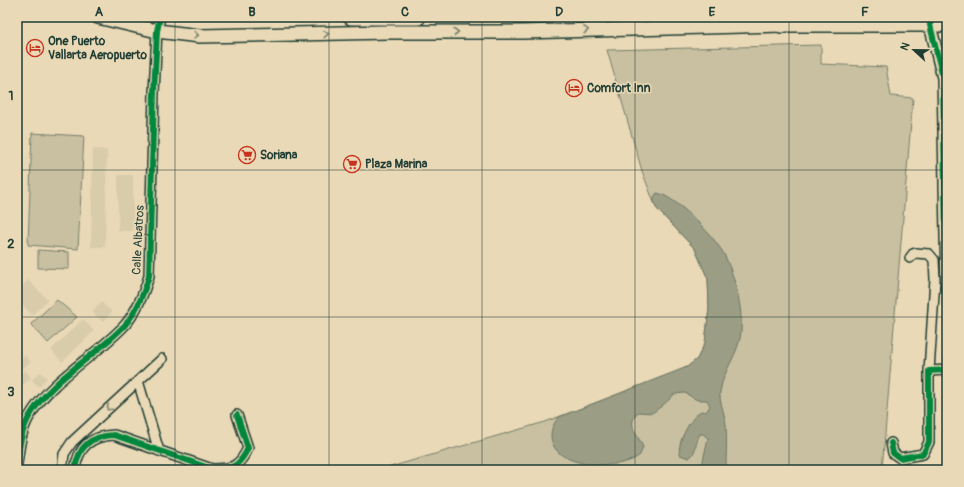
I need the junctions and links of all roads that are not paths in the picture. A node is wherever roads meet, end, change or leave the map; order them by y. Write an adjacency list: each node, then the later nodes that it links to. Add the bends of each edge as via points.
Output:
1 (98, 17): 10 (main road)
2 (160, 17): 10 (street, Calle Albatros)
3 (351, 17): 4 (highway)
4 (385, 17): 5 (highway)
5 (418, 17)
6 (755, 17): 8 (highway)
7 (931, 21): 8 (main road); 9 (main road); 11 (street)
8 (782, 25): 10 (main road, one-way to 8, via 200,36 523,32)
9 (947, 25)
10 (157, 31): 23 (street, Calle Albatros, via 150,276 142,298 126,324 52,390 29,418 19,448)
11 (945, 78): 13 (street)
12 (910, 258): 16 (street, via 913,254 921,253 929,254 934,260)
13 (947, 288)
14 (162, 359): 17 (street)
15 (947, 370): 16 (street)
16 (929, 371): 21 (street, via 928,442 923,454 900,458 893,453)
17 (138, 382): 19 (street, one-way to 19); 22 (street)
18 (237, 415): 22 (street, via 248,448 241,462 228,469 212,469)
19 (84, 432): 20 (street); 24 (street, via 64,454)
20 (90, 441): 22 (street, via 101,436 114,435); 25 (street, via 77,456)
21 (891, 443)
22 (159, 451)
23 (17, 464)
24 (62, 470)
25 (75, 470)

